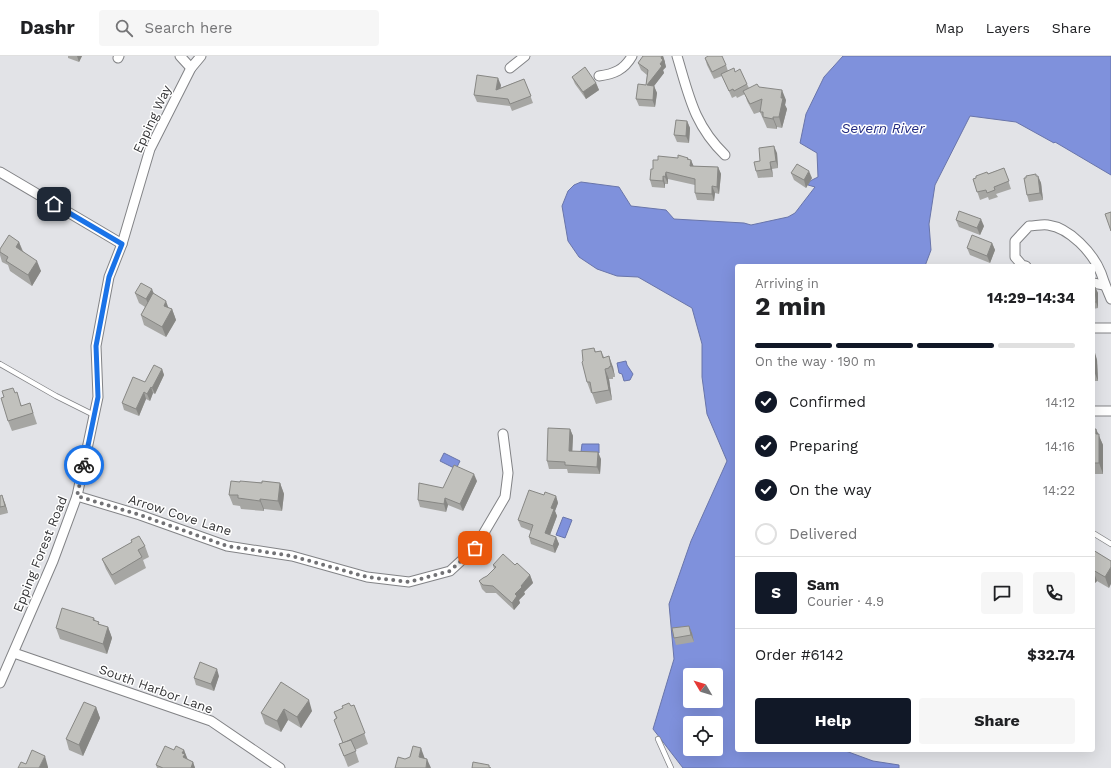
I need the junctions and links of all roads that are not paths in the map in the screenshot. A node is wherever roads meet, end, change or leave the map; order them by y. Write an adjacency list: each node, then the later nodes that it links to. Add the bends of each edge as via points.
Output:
1 (180, 56): 6 (street)
2 (201, 56): 6 (street, Epping Way)
3 (525, 56): 7 (street)
4 (632, 56): 8 (street, via 622,69)
5 (677, 56): 9 (street, via 695,114 708,138)
6 (190, 68): 11 (street, Epping Way, via 150,149)
7 (510, 68)
8 (599, 76)
9 (725, 155)
10 (0, 172): 11 (street)
11 (122, 244): 21 (street, Epping Forest Road, via 109,277 96,346 98,397)
12 (1022, 264): 14 (street, via 1015,257 1015,241 1029,226 1048,225 1064,231 1079,241 1101,272)
13 (1095, 283): 14 (street)
14 (1104, 285): 15 (street)
15 (1111, 298)
16 (1095, 328): 17 (street)
17 (1111, 328)
18 (0, 364): 21 (lane)
19 (1111, 410): 20 (street)
20 (1095, 411)
21 (94, 415): 23 (street, Epping Forest Road)
22 (503, 434): 23 (street, Arrow Cove Lane, via 508,473 505,497 475,548 450,571 409,582 367,577 292,556 227,546)
23 (77, 496): 26 (street, Epping Forest Road)
24 (1095, 534): 25 (lane)
25 (1111, 544)
26 (14, 653): 27 (street, Epping Forest Road); 29 (street, South Harbor Lane, via 211,721)
27 (0, 683)
28 (658, 739): 30 (lane)
29 (280, 768)
30 (672, 768)

